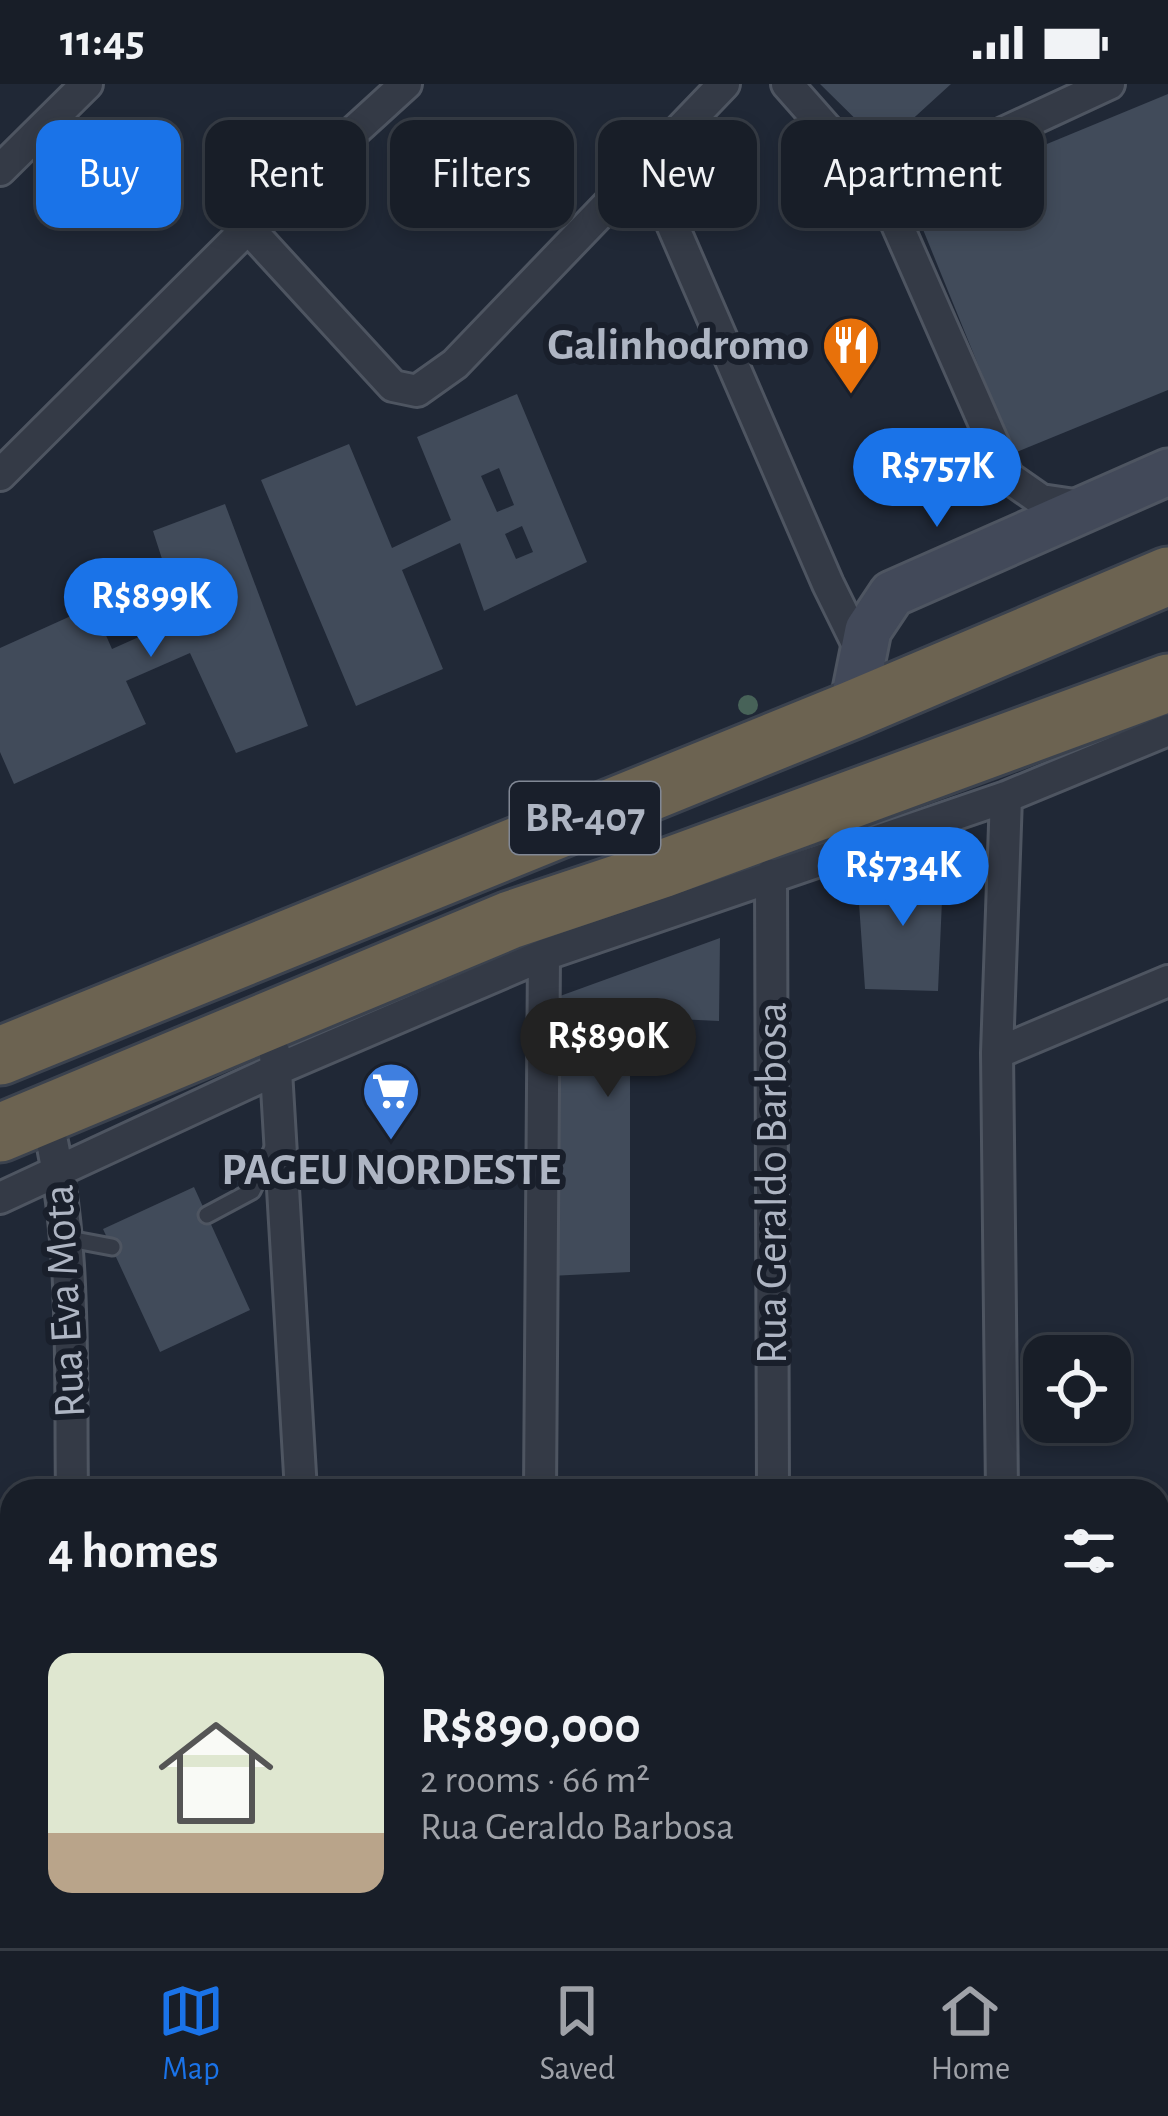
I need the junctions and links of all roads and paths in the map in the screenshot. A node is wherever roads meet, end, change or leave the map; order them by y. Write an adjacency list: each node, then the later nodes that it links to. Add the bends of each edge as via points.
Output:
1 (88, 84): 10 (street)
2 (406, 84): 6 (street)
3 (724, 84): 7 (street)
4 (788, 84): 8 (street)
5 (1109, 84): 9 (street)
6 (366, 120)
7 (689, 120)
8 (819, 120)
9 (1031, 120)
10 (0, 170)
11 (598, 214): 12 (street, via 455,364 417,391 401,390 362,356)
12 (248, 228): 16 (street)
13 (674, 228): 19 (street)
14 (901, 228): 17 (street, via 1008,477 1041,500)
15 (1168, 472): 17 (street)
16 (0, 475)
17 (1094, 507): 19 (street, via 903,587 880,608)
18 (1168, 576): 21 (highway, BR-407)
19 (861, 651): 21 (street)
20 (1168, 683): 23 (highway, BR-407)
21 (852, 710): 30 (highway, BR-407)
22 (1168, 730): 24 (street)
23 (904, 778): 24 (street); 28 (highway, BR-407, via 509,920)
24 (1006, 797): 25 (street); 29 (street)
25 (772, 875): 26 (street); 41 (street, Rua Geraldo Barbosa)
26 (544, 956): 28 (street); 40 (street)
27 (1168, 981): 29 (street)
28 (272, 1044): 31 (highway, BR-407); 32 (street); 33 (street)
29 (997, 1053): 42 (street)
30 (0, 1056)
31 (23, 1123): 33 (street, Rua Eva Mota)
32 (281, 1124): 35 (lane, via 252,1191); 39 (street)
33 (61, 1172): 34 (street); 36 (street, Rua Eva Mota)
34 (0, 1198)
35 (207, 1215)
36 (64, 1238): 37 (lane); 38 (street, Rua Eva Mota)
37 (112, 1247)
38 (72, 1479)
39 (300, 1479)
40 (540, 1479)
41 (773, 1479)
42 (1002, 1479)

